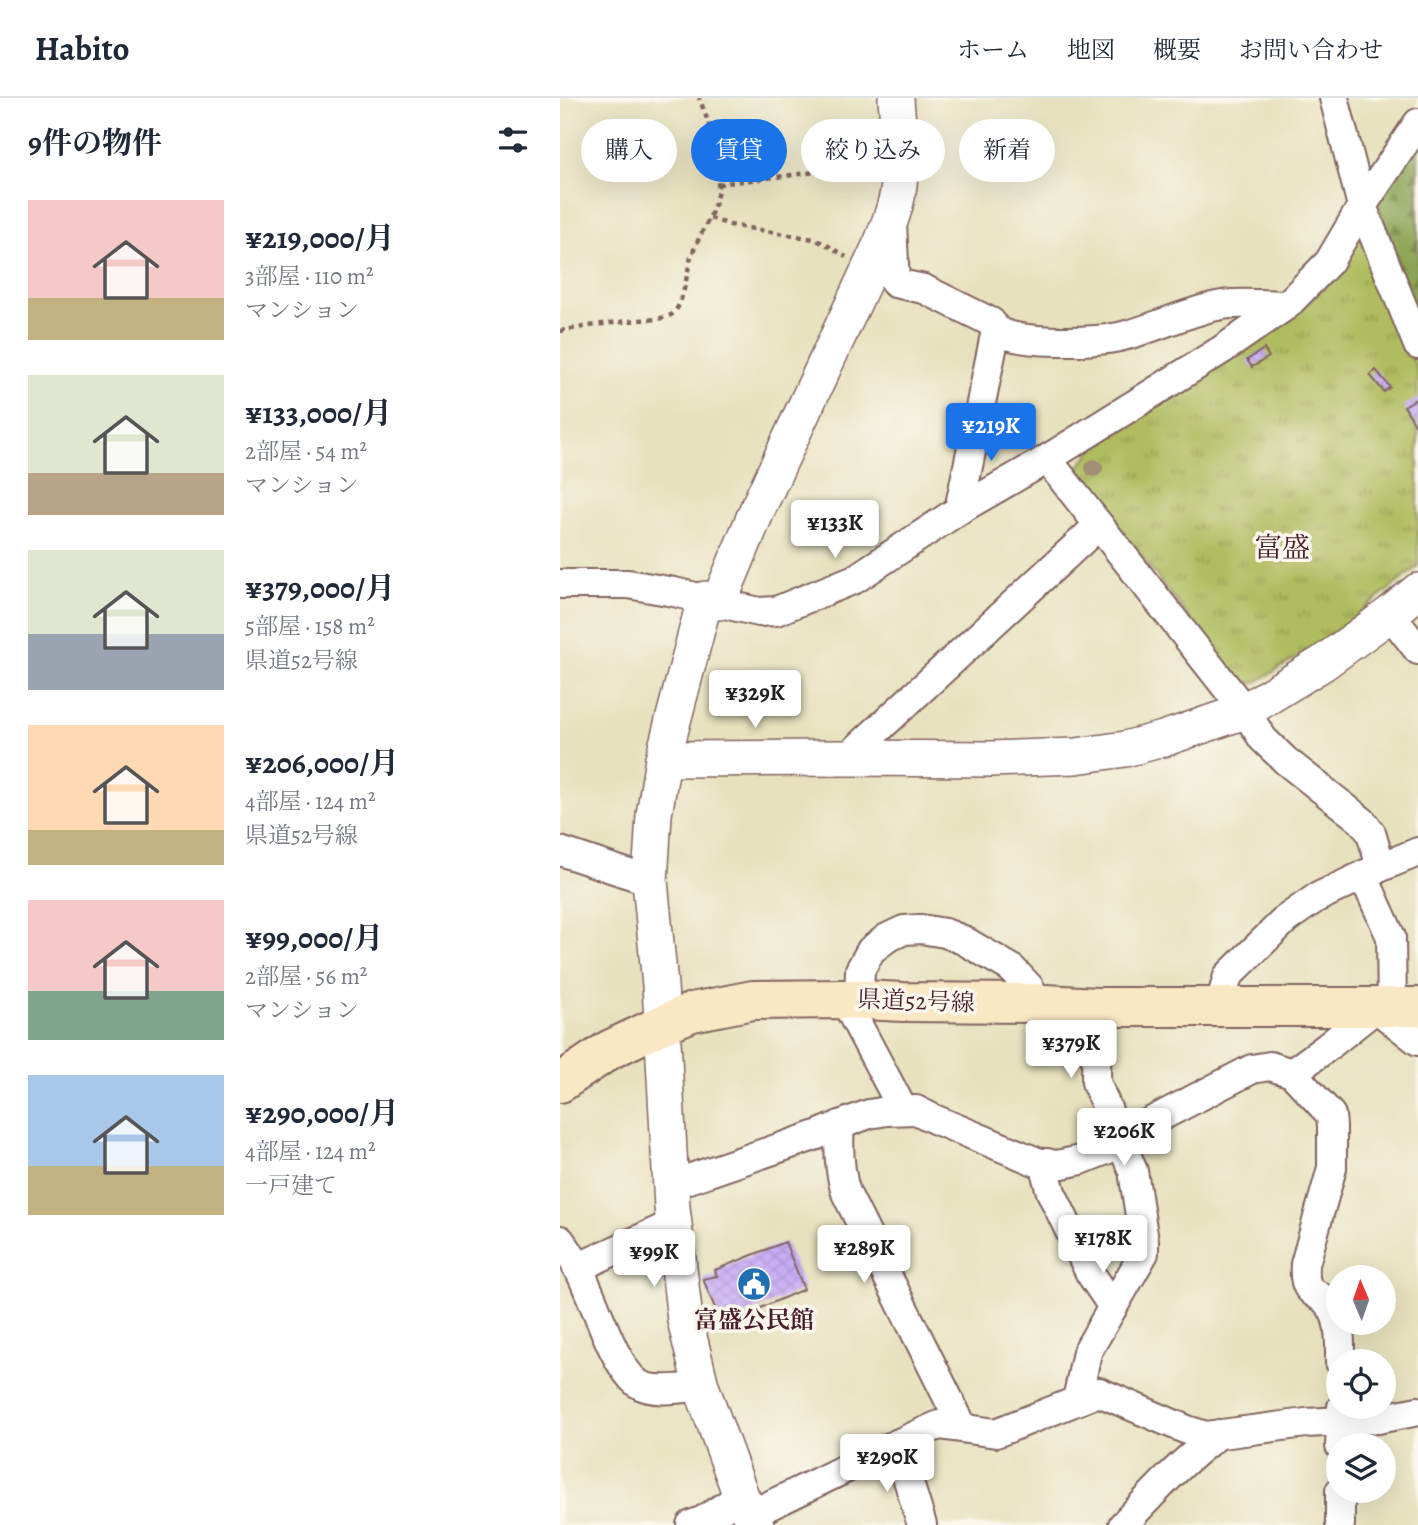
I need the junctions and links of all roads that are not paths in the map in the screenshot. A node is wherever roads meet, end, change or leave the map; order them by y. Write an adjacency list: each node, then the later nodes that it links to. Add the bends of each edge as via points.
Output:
1 (897, 98): 5 (street, via 900,162)
2 (1334, 98): 4 (street)
3 (1418, 123): 4 (street)
4 (1362, 206): 6 (street, via 1329,262); 8 (street)
5 (892, 218): 7 (street, via 895,283 934,293 991,322); 14 (street)
6 (1287, 305): 7 (street, via 1226,305 1119,337 1089,340 1021,339); 9 (street)
7 (996, 330): 10 (street)
8 (1418, 342)
9 (1047, 459): 10 (street); 11 (street)
10 (959, 510): 14 (street, via 855,579 776,611 759,612)
11 (1100, 525): 17 (street); 18 (street)
12 (560, 584): 14 (street, via 628,584)
13 (1418, 591): 15 (street)
14 (712, 600): 19 (street)
15 (1390, 614): 16 (street); 17 (street)
16 (1418, 650)
17 (1245, 711): 18 (street, via 1125,749 1076,756); 22 (street, via 1263,740 1362,821 1371,833)
18 (847, 758): 19 (street)
19 (663, 759): 23 (street)
20 (560, 851): 23 (street)
21 (1418, 852): 22 (street)
22 (1372, 871): 27 (street, via 1315,898 1286,919 1228,976); 28 (street, via 1391,937)
23 (650, 881): 29 (street)
24 (851, 999): 25 (main road, 県道52号線); 25 (street, via 871,950 904,930 921,929 963,940 1011,968 1029,987); 29 (main road, 県道52号線, via 753,1000 692,1012); 33 (street)
25 (1029, 1003): 26 (main road, 県道52号線)
26 (1097, 1007): 27 (main road, 県道52号線); 35 (street, via 1096,1082)
27 (1219, 1008): 28 (main road, 県道52号線)
28 (1395, 1008): 30 (street); 31 (street)
29 (661, 1025): 32 (main road, 県道52号線, via 609,1050); 37 (street)
30 (1418, 1041)
31 (1292, 1073): 35 (street, via 1270,1066 1252,1069); 42 (street, via 1331,1115 1332,1168 1304,1279 1310,1292 1334,1311)
32 (560, 1083)
33 (903, 1111): 34 (street, via 869,1114); 36 (street, via 916,1110)
34 (840, 1125): 37 (street); 47 (street, via 840,1175 846,1193)
35 (1119, 1140): 36 (street, via 1082,1160); 41 (street, via 1132,1171 1144,1253)
36 (1047, 1163): 41 (street, via 1051,1192 1090,1273)
37 (671, 1185): 38 (street)
38 (675, 1223): 40 (street); 43 (street, via 685,1320)
39 (560, 1240): 40 (street)
40 (577, 1268): 43 (street, via 609,1340 638,1384 663,1390)
41 (1113, 1307): 44 (street, via 1087,1352)
42 (1340, 1349)
43 (701, 1386): 51 (street)
44 (1077, 1400): 47 (street, via 996,1433); 48 (street, via 1099,1392 1187,1430 1206,1436)
45 (1418, 1411): 46 (street)
46 (1342, 1424): 48 (street, via 1306,1423)
47 (963, 1428): 49 (street, via 939,1425)
48 (1219, 1434): 54 (street, via 1199,1448)
49 (897, 1444): 51 (street); 53 (street)
50 (1340, 1503): 55 (street)
51 (749, 1512): 52 (street)
52 (691, 1525)
53 (922, 1525)
54 (1123, 1525)
55 (1340, 1525)

